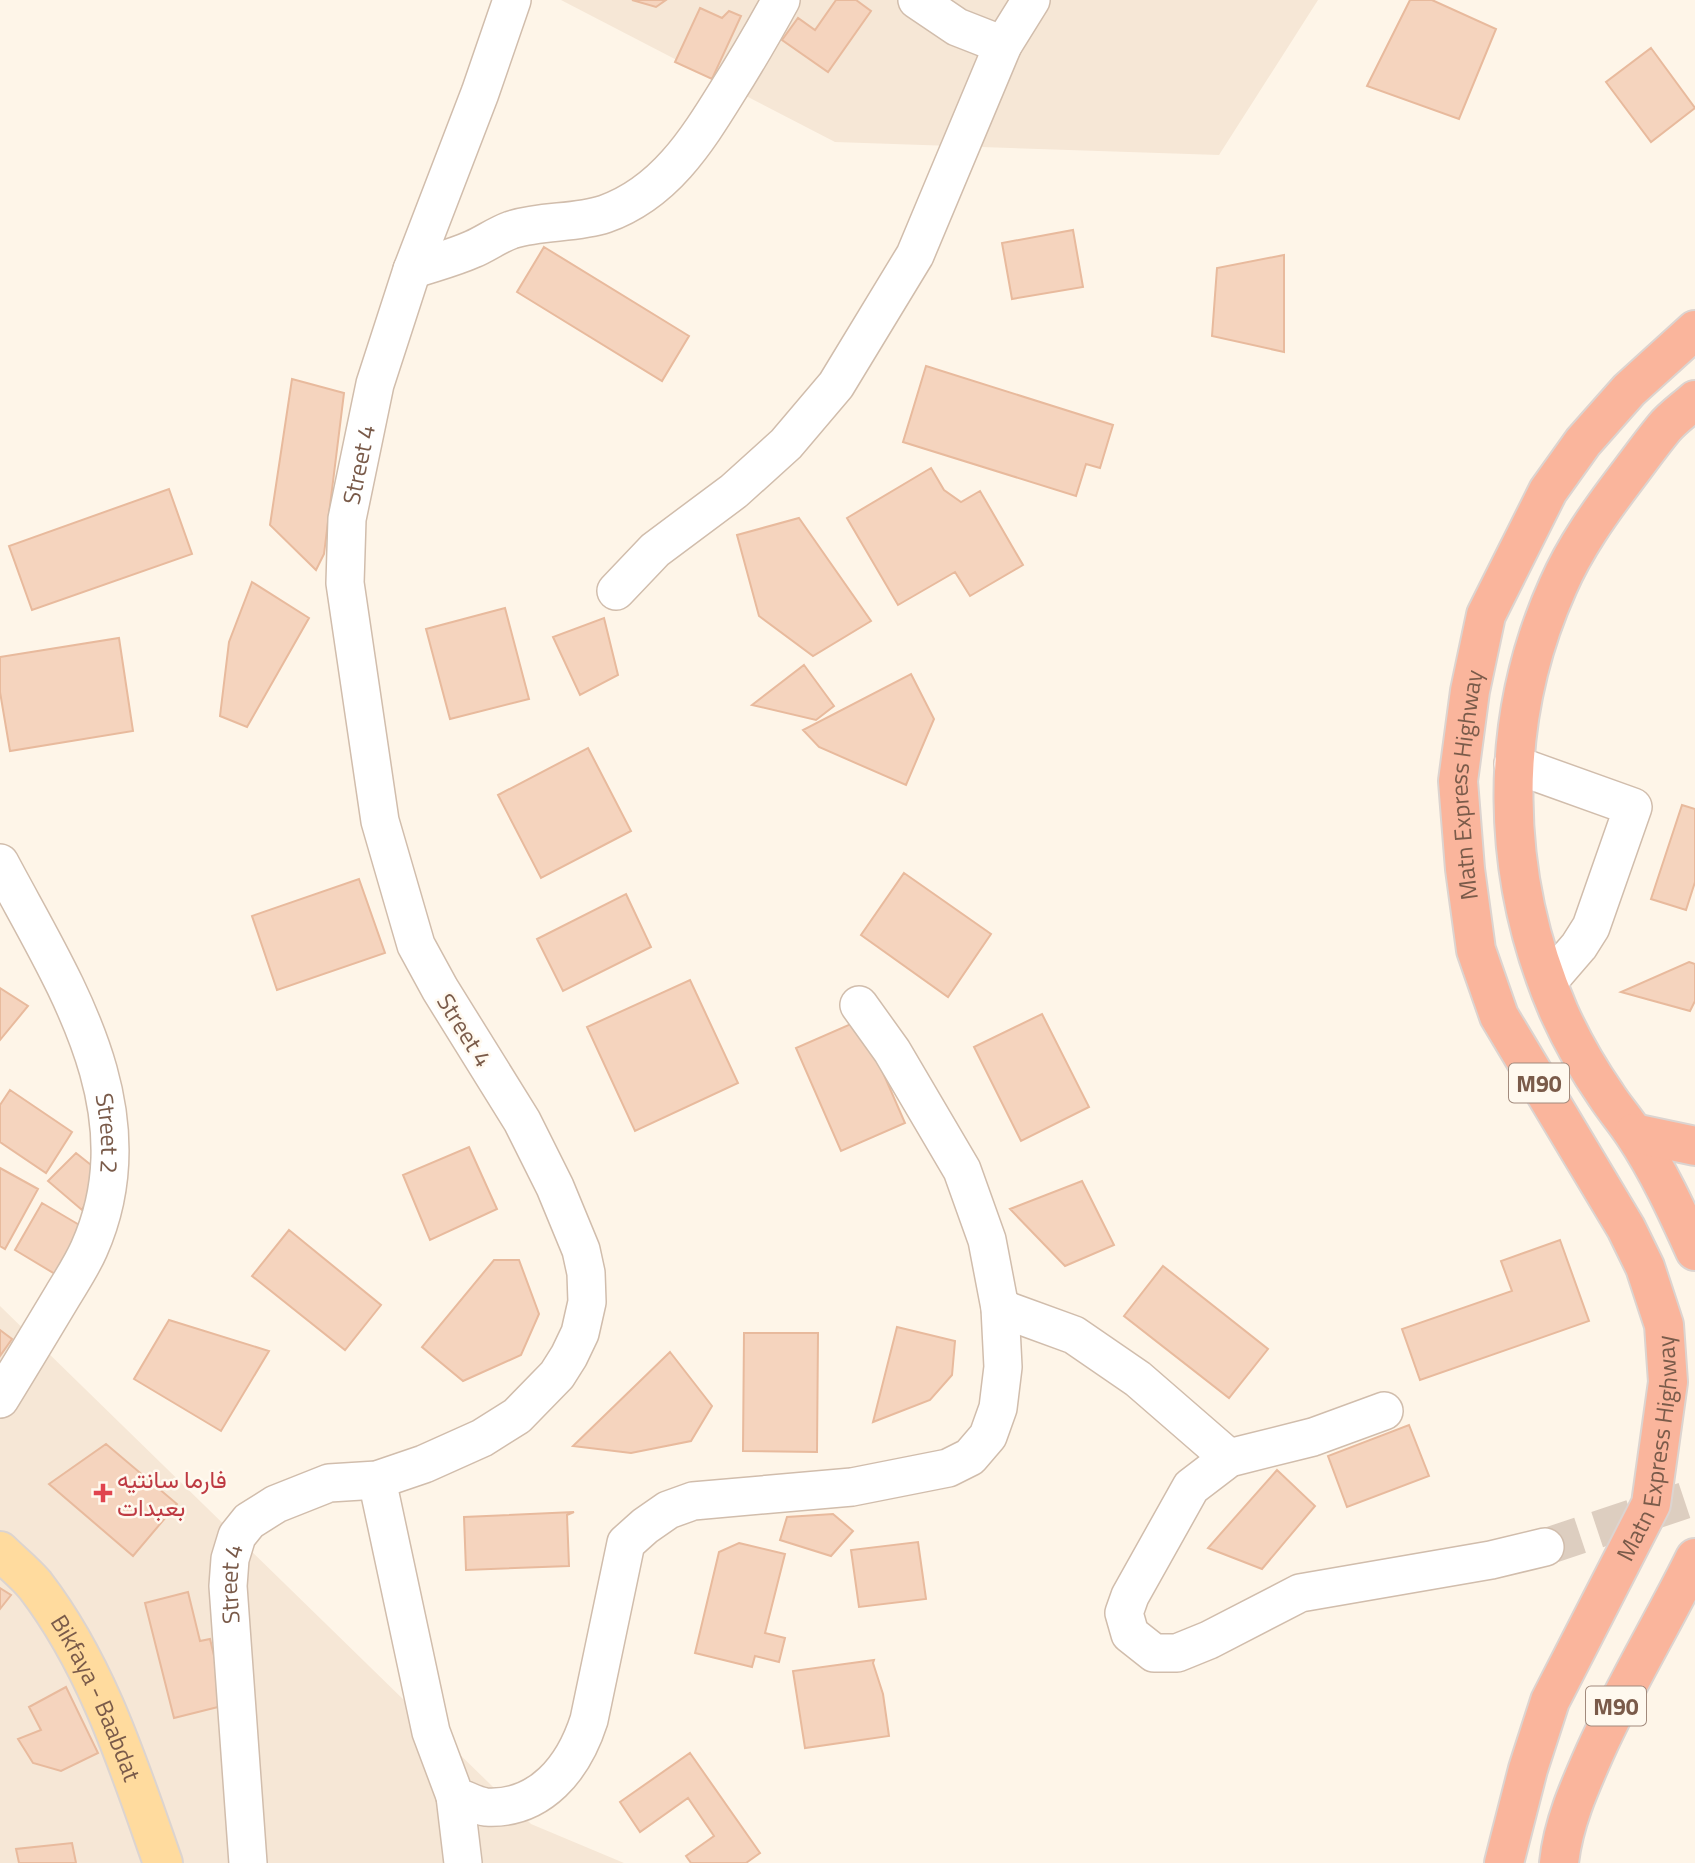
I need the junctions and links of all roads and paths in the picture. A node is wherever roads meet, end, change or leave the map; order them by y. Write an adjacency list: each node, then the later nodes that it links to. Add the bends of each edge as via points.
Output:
1 (512, 0): 6 (street, Street 4)
2 (780, 0): 6 (street, via 701,135 646,192 607,213 509,231)
3 (917, 0): 5 (street, via 957,27)
4 (1031, 0): 5 (street)
5 (1003, 45): 9 (street, via 915,255 836,385 786,444 734,491 655,551)
6 (412, 270): 21 (street, Street 4, via 375,384 347,519 345,583 380,821 416,945 522,1121 555,1187 581,1250 587,1302 569,1356 517,1416 482,1438)
7 (1695, 330): 29 (highway, Matn Express Highway / M90, via 1620,400 1548,491 1486,615 1469,691 1458,781 1476,950 1499,1016 1645,1267 1664,1325 1668,1382 1651,1504 1550,1701)
8 (1695, 400): 10 (highway, Matn Express Highway / M90, via 1665,426 1603,508 1558,586 1532,661)
9 (616, 591)
10 (1513, 764): 12 (highway, Matn Express Highway / M90, via 1512,801 1522,889); 12 (street, via 1633,807 1591,927)
11 (0, 863): 18 (street, Street 2, via 60,972 85,1030 111,1131 111,1172 89,1250)
12 (1548, 982): 14 (highway, Matn Express Highway / M90, via 1578,1048)
13 (859, 1005): 17 (street, via 892,1051 962,1170 987,1240)
14 (1634, 1133): 15 (highway); 16 (highway, Matn Express Highway / M90)
15 (1695, 1146)
16 (1695, 1251)
17 (1000, 1308): 20 (street, via 1074,1335 1138,1379); 25 (street, via 1003,1367 999,1408 988,1436 970,1457 948,1468 852,1486 693,1501 668,1510 626,1543 590,1720 569,1765 524,1801 485,1807)
18 (0, 1399)
19 (1384, 1411): 20 (street, via 1313,1437)
20 (1229, 1458): 22 (street, via 1191,1488 1130,1596 1124,1613 1130,1634 1154,1653 1177,1653 1300,1593)
21 (377, 1480): 25 (street, via 431,1732); 27 (street, Street 4, via 329,1483 276,1504 249,1521 237,1536 228,1586)
22 (1545, 1547)
23 (0, 1552): 26 (main road, Bikfaya - Baabdat, via 33,1583 90,1675 125,1755)
24 (1695, 1558): 30 (highway, M90, via 1620,1697 1581,1784 1568,1816)
25 (455, 1796): 28 (street)
26 (163, 1863)
27 (247, 1863)
28 (463, 1863)
29 (1504, 1863)
30 (1559, 1863)

